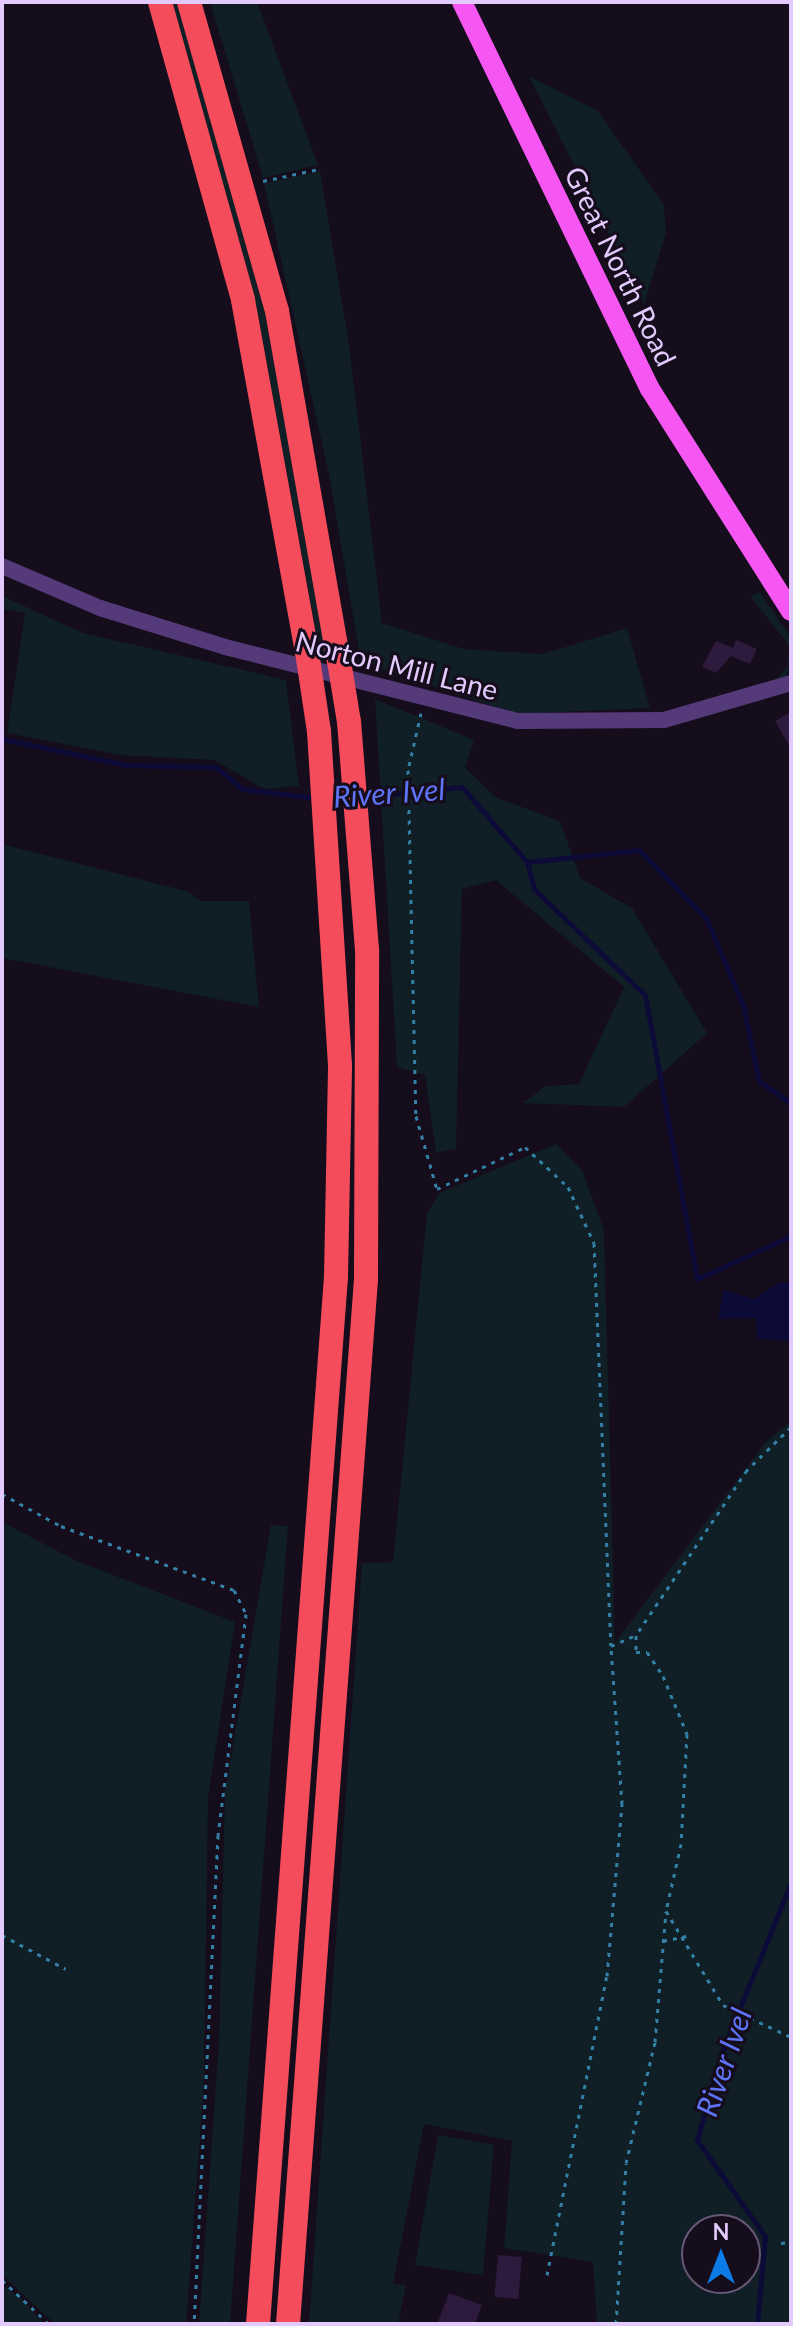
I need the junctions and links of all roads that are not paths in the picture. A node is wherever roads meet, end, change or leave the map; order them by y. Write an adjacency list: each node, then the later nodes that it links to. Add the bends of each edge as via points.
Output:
1 (160, 2): 7 (highway, bridge, via 243,300 319,731 337,961 336,1277)
2 (189, 2): 8 (highway, bridge, via 277,311 349,722 367,950 366,1279)
3 (462, 2): 5 (main road, Great North Road, via 621,334)
4 (2, 566): 6 (street, Norton Mill Lane, via 100,608 423,701 518,721 664,720)
5 (791, 611)
6 (791, 683)
7 (258, 2324)
8 (288, 2324)

